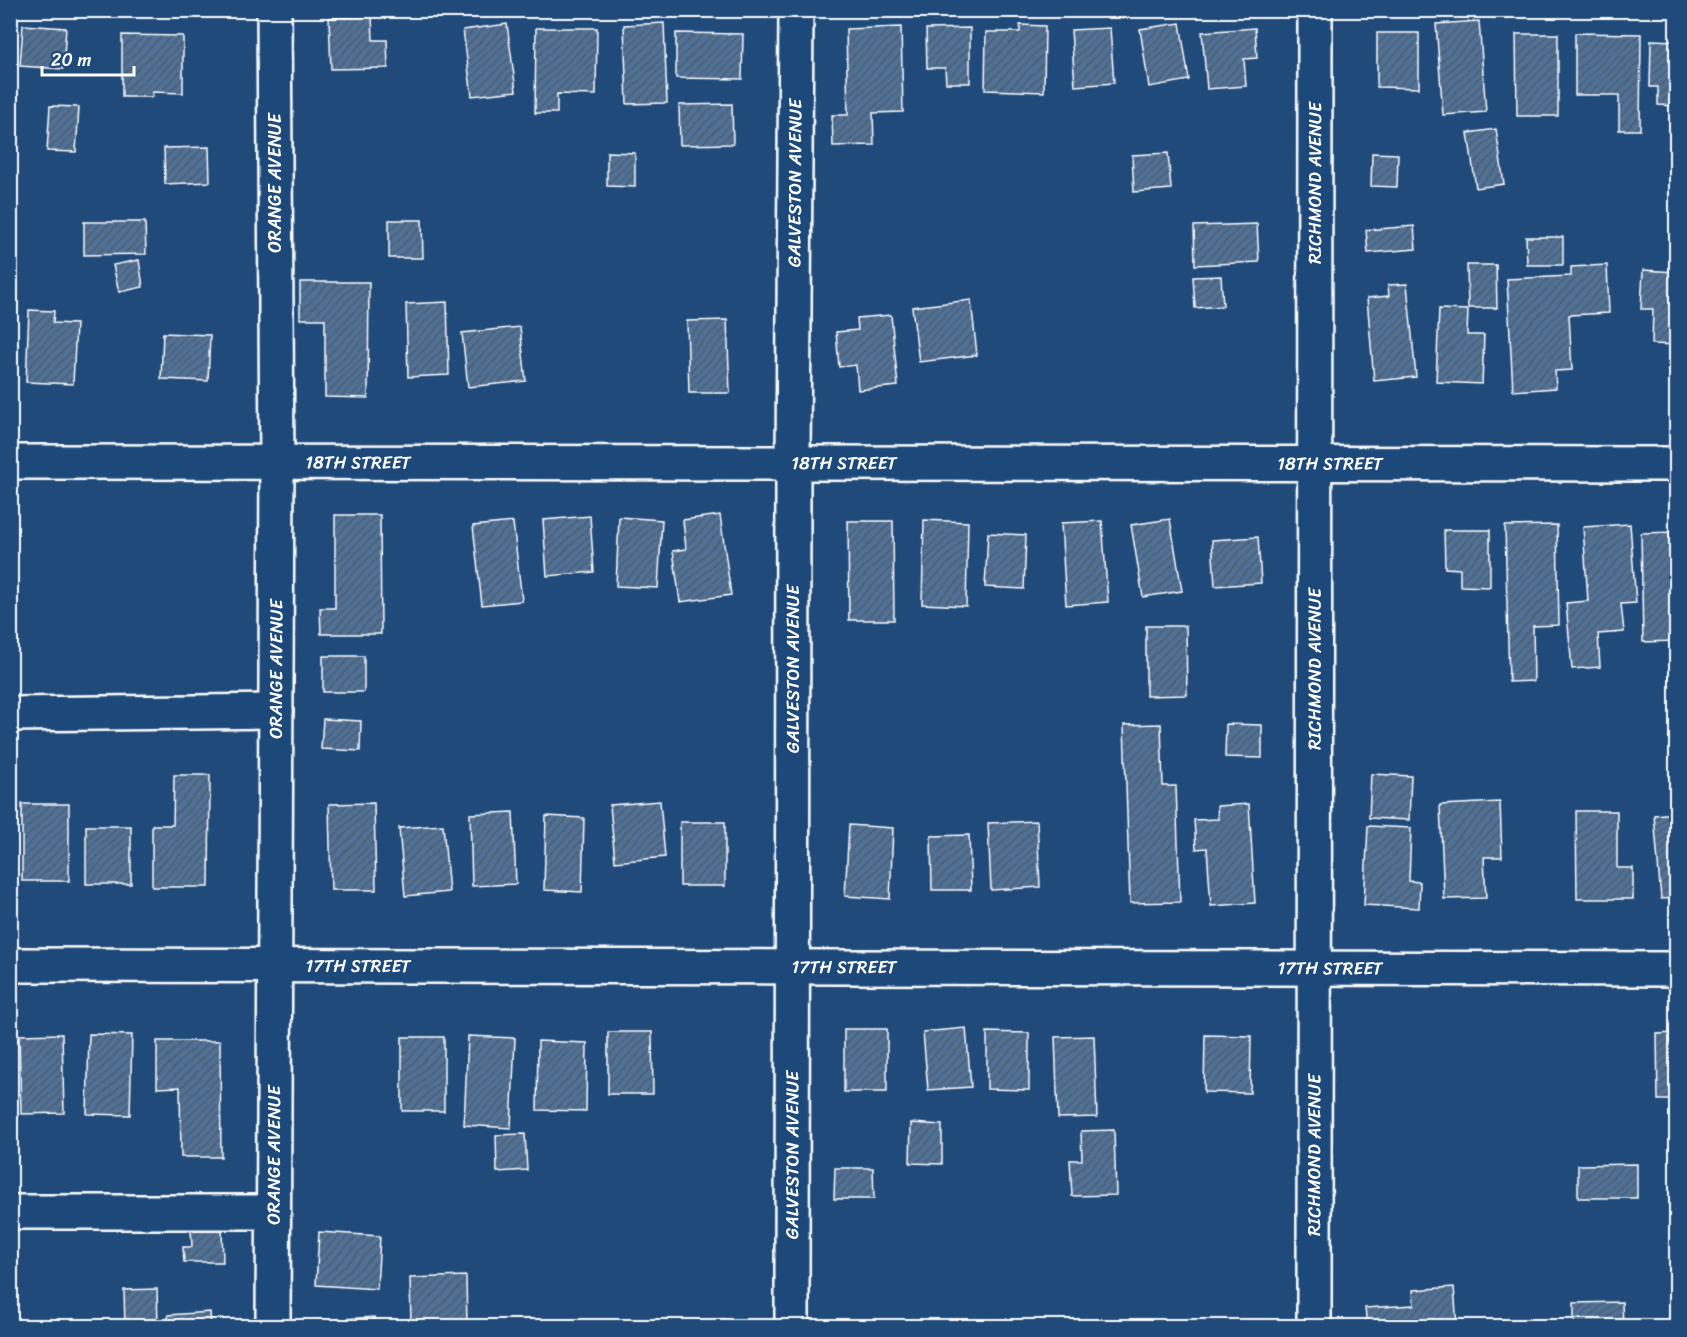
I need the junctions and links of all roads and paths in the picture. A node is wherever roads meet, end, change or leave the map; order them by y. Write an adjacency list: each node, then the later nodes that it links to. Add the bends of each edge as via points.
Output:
1 (274, 10): 5 (street, ORANGE AVENUE)
2 (796, 10): 6 (street, GALVESTON AVENUE)
3 (1315, 10): 7 (street, RICHMOND AVENUE)
4 (10, 462): 5 (street, 18TH STREET)
5 (277, 463): 6 (street, 18TH STREET); 9 (street, ORANGE AVENUE)
6 (792, 463): 7 (street, 18TH STREET); 13 (street, GALVESTON AVENUE)
7 (1315, 463): 8 (street, 18TH STREET); 14 (street, RICHMOND AVENUE)
8 (1677, 464)
9 (276, 711): 10 (street); 12 (street, ORANGE AVENUE)
10 (10, 714)
11 (10, 965): 12 (street, 17TH STREET)
12 (273, 965): 13 (street, 17TH STREET); 17 (street, ORANGE AVENUE)
13 (793, 966): 14 (street, 17TH STREET); 19 (street, GALVESTON AVENUE)
14 (1314, 968): 15 (street, 17TH STREET); 20 (street, RICHMOND AVENUE)
15 (1677, 969)
16 (10, 1212): 17 (street)
17 (273, 1212): 18 (street, ORANGE AVENUE)
18 (273, 1326)
19 (792, 1326)
20 (1314, 1326)

